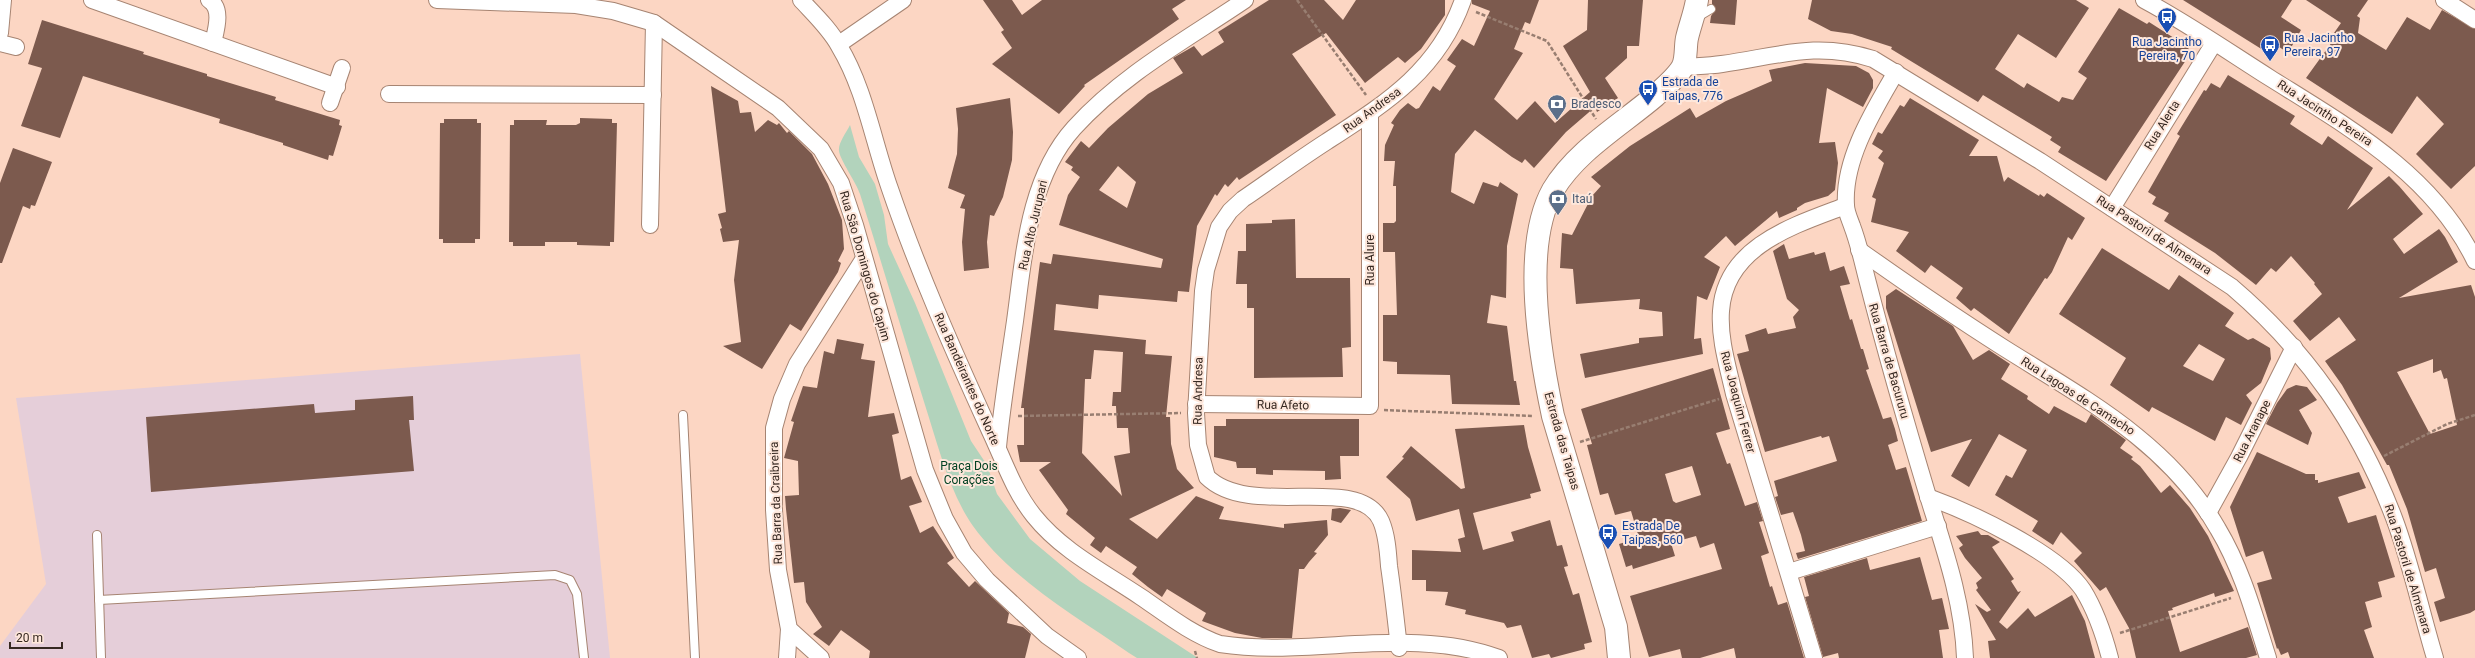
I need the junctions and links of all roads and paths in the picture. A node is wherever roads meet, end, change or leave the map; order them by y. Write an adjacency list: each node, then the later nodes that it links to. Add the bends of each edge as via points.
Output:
1 (3, 0): 16 (street)
2 (92, 0): 18 (street)
3 (209, 0): 18 (street, via 213,2 217,11 218,25)
4 (437, 0): 15 (street, Rua São Domingos do Capim, via 576,5 613,11)
5 (801, 0): 20 (street, Rua Bandeirantes do Norte)
6 (903, 0): 20 (street)
7 (1245, 0): 43 (street, Rua Alto Jurupari, via 1105,96 1073,129 1058,151 1038,192 1033,214 1023,264)
8 (1297, 0): 29 (path)
9 (1683, 0): 13 (main road)
10 (2144, 0): 19 (street, Rua Jacintho Pereira)
11 (2444, 0): 14 (street)
12 (1462, 3): 29 (street, Rua Andresa, via 1432,59); 30 (path, via 1547,41)
13 (1697, 17): 22 (main road)
14 (2475, 20)
15 (654, 23): 27 (street); 35 (street, Rua São Domingos do Capim, via 778,108 822,149 841,183)
16 (0, 33)
17 (0, 43): 21 (street)
18 (213, 43): 25 (street)
19 (2214, 43): 32 (street, Rua Alerta); 36 (street, Rua Jacintho Pereira, via 2347,126 2394,160 2451,219)
20 (839, 44): 46 (street, Rua Bandeirantes do Norte, via 859,91 888,184 927,287)
21 (16, 47)
22 (1683, 67): 24 (street, Rua Pastoril de Almenara, via 1721,65 1778,54 1825,49 1850,52 1873,59); 30 (main road, Estrada das Taipas, via 1667,85)
23 (342, 68): 25 (street)
24 (1896, 72): 31 (street, Rua Barra de Bacururu, via 1858,141 1848,184); 32 (street, Rua Pastoril de Almenara)
25 (337, 87): 28 (street)
26 (389, 94): 27 (street)
27 (653, 95): 33 (street)
28 (330, 103)
29 (1373, 112): 39 (street, Rua Alure); 40 (street, Rua Andresa, via 1243,199 1218,227 1203,291)
30 (1606, 135): 44 (main road, Estrada das Taipas, via 1568,171 1553,190 1541,229 1536,289 1537,318)
31 (1846, 206): 34 (street, Rua Barra de Bacururu); 38 (street, Rua Joaquim Ferrer, via 1769,239 1753,250 1730,278 1723,295 1721,331)
32 (2112, 208): 37 (street, Rua Pastoril de Almenara, via 2232,287 2256,307)
33 (650, 225)
34 (1859, 250): 48 (street, Rua Barra de Bacururu, via 1888,362); 49 (street, Rua Lagoas de Camacho, via 1962,322 2140,436 2174,470)
35 (863, 260): 55 (street, Rua Barra da Craibreira, via 797,364 782,399 774,428 777,555); 63 (street, Rua São Domingos do Capim, via 924,470 945,518 964,553 987,580 1047,636)
36 (2475, 261)
37 (2294, 347): 47 (street, Rua Pastoril de Almenara, via 2326,386); 49 (street, Rua Aranape)
38 (1734, 394): 45 (path); 52 (street, Rua Joaquim Ferrer)
39 (1370, 406): 40 (street, Rua Afeto); 44 (path, via 1385,411)
40 (1196, 409): 43 (path); 57 (street, Rua Andresa, via 1198,445 1207,477 1227,492 1250,497 1327,497 1358,500 1374,510 1382,522 1386,540)
41 (2475, 415): 47 (path, via 2446,424)
42 (683, 416): 60 (lane)
43 (1001, 416): 46 (street, Rua Alto Jurupari)
44 (1553, 416): 65 (main road, Estrada das Taipas, via 1616,627)
45 (1578, 443)
46 (998, 448): 57 (street, Rua Bandeirantes do Norte, via 1017,490 1048,532 1091,566 1191,630 1220,644 1252,652 1295,655)
47 (2370, 464): 70 (street, Rua Pastoril de Almenara, via 2394,519)
48 (1928, 496): 50 (street, Rua Barra de Bacururu); 56 (street, via 1966,511 2029,546 2055,564 2083,590)
49 (2208, 513): 53 (street, Rua Lagoas de Camacho, via 2218,529)
50 (1938, 526): 52 (street); 67 (street, Rua Barra de Bacururu, via 1958,601)
51 (97, 535): 54 (lane)
52 (1789, 572): 66 (street, Rua Joaquim Ferrer)
53 (2247, 594): 56 (path); 69 (street, Rua Lagoas de Camacho)
54 (100, 600): 58 (lane); 59 (lane, via 555,575 570,580 577,594)
55 (789, 629): 61 (street, Rua Barra da Craibreira); 62 (street)
56 (2105, 638): 68 (street)
57 (1399, 648): 64 (street, via 1481,651)
58 (101, 658)
59 (584, 658)
60 (695, 658)
61 (787, 658)
62 (821, 658)
63 (1078, 658)
64 (1499, 658)
65 (1619, 658)
66 (1814, 658)
67 (1966, 658)
68 (2110, 658)
69 (2268, 658)
70 (2435, 658)

